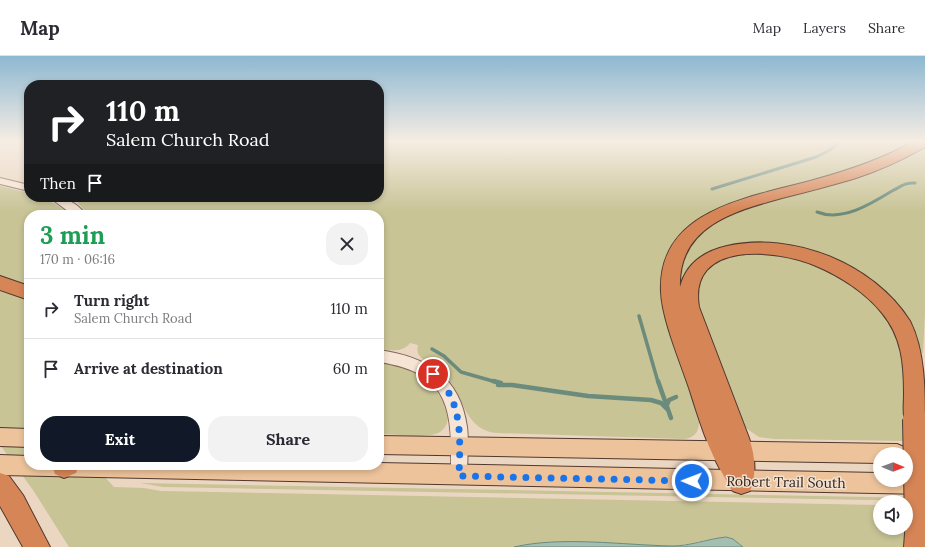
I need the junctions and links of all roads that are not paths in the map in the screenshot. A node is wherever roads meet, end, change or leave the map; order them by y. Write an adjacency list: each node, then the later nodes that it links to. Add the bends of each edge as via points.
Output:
1 (878, 165): 13 (highway, via 718,214 697,227 680,245 670,276 672,303)
2 (0, 181): 3 (street)
3 (24, 187)
4 (65, 203): 5 (street)
5 (74, 210)
6 (0, 283): 7 (highway)
7 (24, 291)
8 (384, 357): 12 (street, via 413,362 441,382 456,412 460,427)
9 (0, 437): 10 (main road)
10 (24, 438)
11 (384, 445): 12 (main road)
12 (460, 447): 13 (main road); 20 (street)
13 (732, 452): 14 (main road); 21 (highway); 24 (highway, bridge, via 689,298 691,280 699,267 711,257 735,249 773,248 807,256 846,273 877,296 898,319 910,345 915,419)
14 (873, 454)
15 (913, 454): 16 (main road)
16 (925, 454)
17 (0, 465): 18 (main road, Robert Trail South)
18 (24, 465)
19 (187, 470): 20 (main road, Robert Trail South)
20 (459, 476): 21 (main road, Robert Trail South)
21 (741, 482): 22 (main road, Robert Trail South)
22 (925, 484)
23 (0, 485): 25 (highway, via 14,504)
24 (917, 535)
25 (37, 547)

